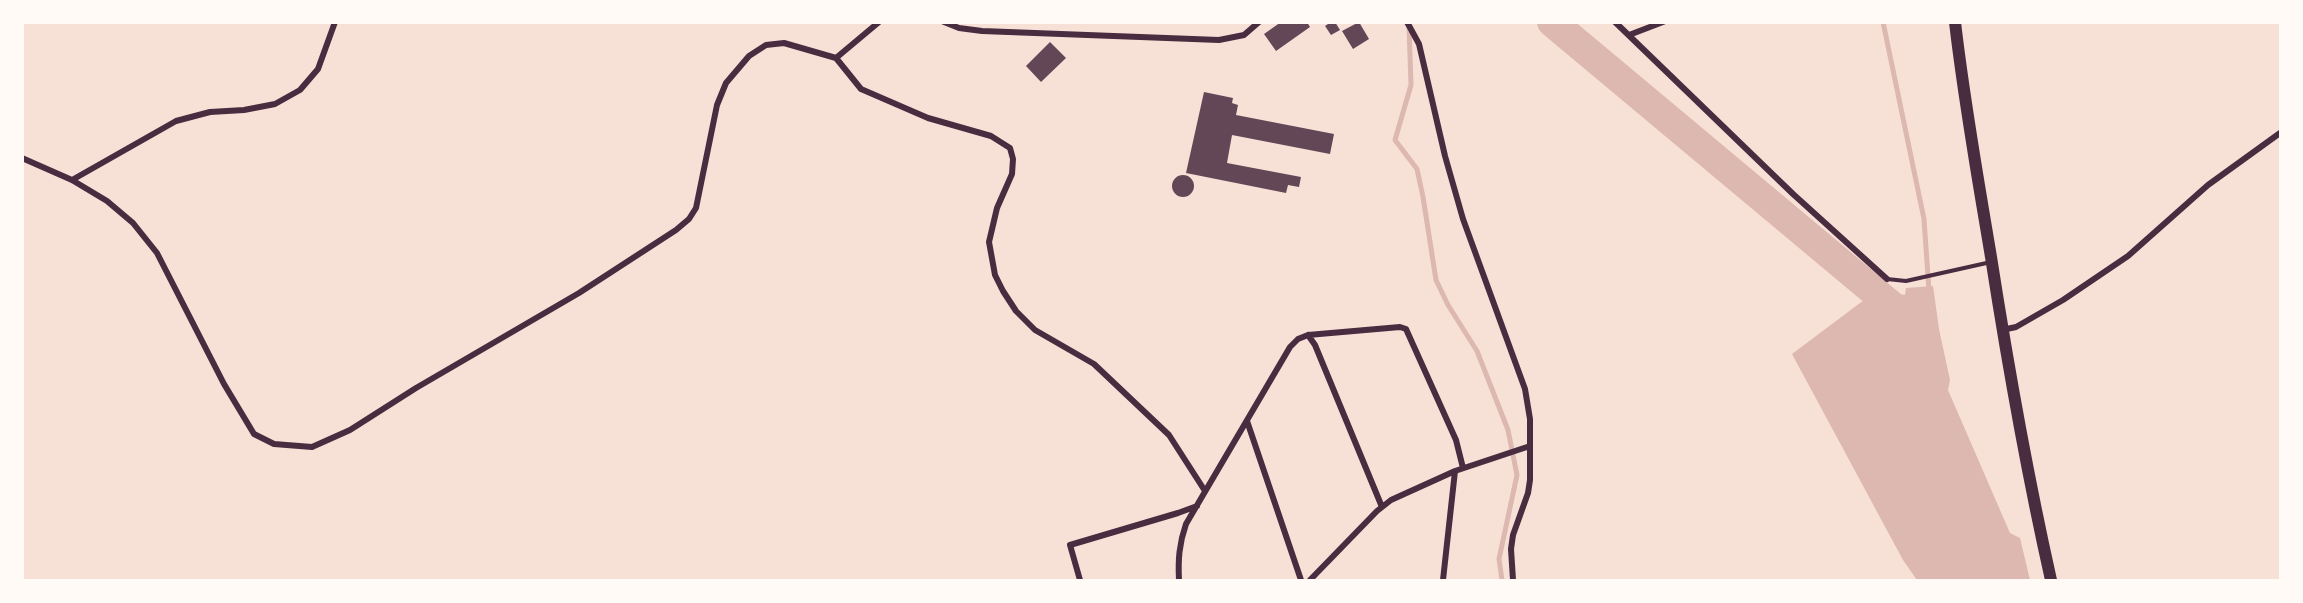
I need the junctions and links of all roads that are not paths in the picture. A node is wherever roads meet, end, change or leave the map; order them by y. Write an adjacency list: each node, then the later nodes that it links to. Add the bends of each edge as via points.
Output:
1 (335, 22): 13 (street, via 318,69 300,90 275,104 210,112 176,121)
2 (879, 22): 10 (street)
3 (944, 22): 4 (street, via 982,31 1219,40 1244,35)
4 (1259, 22)
5 (1407, 22): 19 (street, via 1419,44 1463,219 1522,376 1530,419)
6 (1615, 22): 9 (street)
7 (1663, 22): 9 (street)
8 (1955, 22): 14 (highway)
9 (1629, 34): 15 (street, via 1793,194)
10 (836, 58): 13 (street, via 784,43 765,45 749,56 726,83 717,105 696,207 689,219 579,293 350,430 312,447 274,444 254,434 224,384 158,253 133,223 107,201); 22 (street, via 861,89 928,118 991,136 1010,147 1012,174 997,208 990,242 994,276 1016,311 1035,330 1094,364 1169,435)
11 (2280, 133): 16 (street, via 2208,185 2128,256 2063,300 2016,327)
12 (22, 158): 13 (street)
13 (72, 180)
14 (1991, 262): 15 (lane, via 1906,280); 16 (highway)
15 (1887, 279)
16 (2002, 330): 31 (highway)
17 (1308, 335): 18 (street, via 1290,347); 20 (street, via 1406,329 1456,440); 24 (street)
18 (1247, 421): 22 (street); 27 (street)
19 (1530, 446): 20 (street); 30 (street, via 1528,493 1511,549)
20 (1463, 468): 21 (street)
21 (1455, 471): 24 (street); 29 (street)
22 (1205, 492): 23 (street)
23 (1197, 505): 25 (street, via 1070,545); 26 (street, via 1180,540)
24 (1382, 507): 28 (street)
25 (1080, 580)
26 (1179, 580)
27 (1300, 580)
28 (1310, 580)
29 (1443, 580)
30 (1513, 580)
31 (2051, 580)

